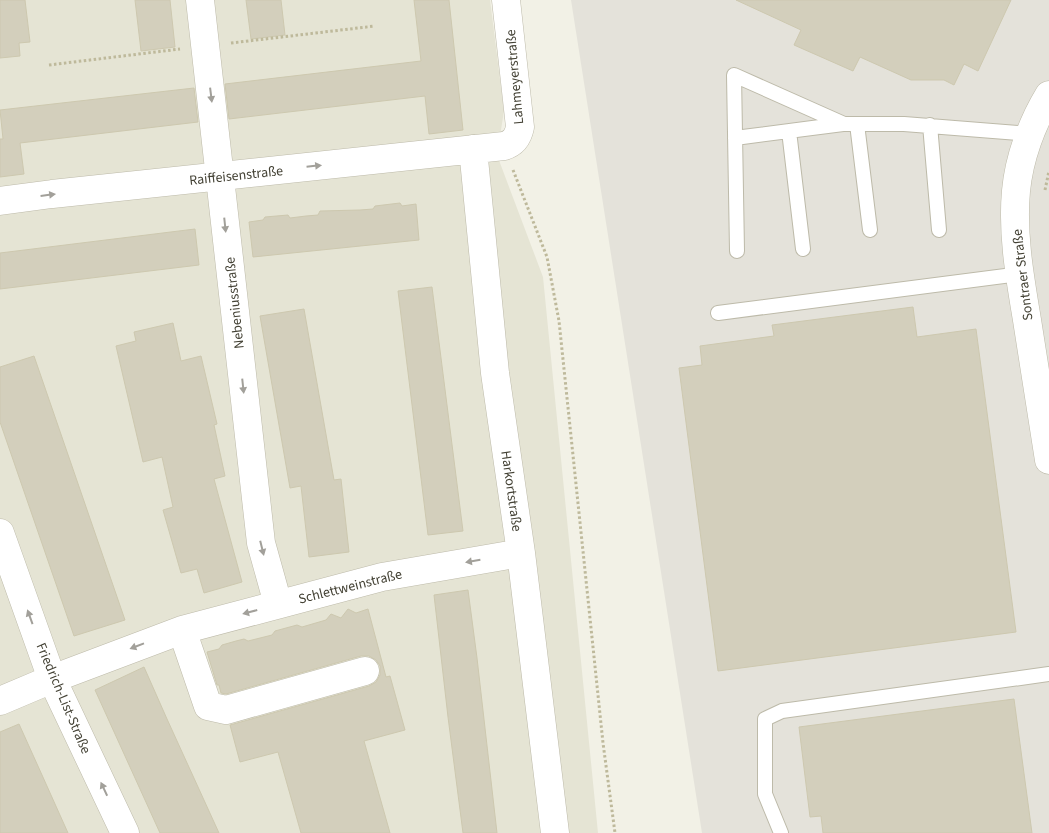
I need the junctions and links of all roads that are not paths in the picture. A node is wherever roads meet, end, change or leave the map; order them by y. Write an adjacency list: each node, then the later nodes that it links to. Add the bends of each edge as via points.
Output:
1 (200, 0): 10 (street, Nebeniusstraße, one-way to 10)
2 (506, 0): 9 (street, Lahmeyerstraße, via 520,127 512,144)
3 (1049, 95): 7 (street, Sontraer Straße)
4 (850, 124): 5 (lane); 6 (lane); 8 (lane, via 734,75); 12 (lane)
5 (930, 125): 7 (lane); 13 (lane)
6 (789, 131): 8 (lane); 14 (lane)
7 (1030, 134): 16 (street, Sontraer Straße, via 1014,210)
8 (735, 138): 15 (lane)
9 (473, 149): 10 (street, Raiffeisenstraße, one-way to 9); 20 (street, Harkortstraße, via 495,373)
10 (220, 176): 11 (street, Raiffeisenstraße, one-way to 10); 21 (street, Nebeniusstraße, one-way to 21, via 260,543)
11 (0, 201)
12 (870, 230)
13 (939, 230)
14 (803, 249)
15 (737, 251)
16 (1020, 274): 17 (lane); 18 (street, Sontraer Straße)
17 (718, 313)
18 (1049, 460)
19 (0, 532): 25 (street, Friedrich-List-Straße, one-way to 19)
20 (521, 553): 21 (street, Schlettweinstraße, one-way to 21, via 382,577); 28 (street, Harkortstraße)
21 (278, 604): 22 (street, Schlettweinstraße, one-way to 22)
22 (182, 630): 23 (street, via 208,706 226,710); 25 (street, Schlettweinstraße, one-way to 25)
23 (365, 671)
24 (1049, 674): 29 (lane, via 782,711 765,719 765,794)
25 (52, 679): 26 (street, Schlettweinstraße); 27 (street, Friedrich-List-Straße, one-way to 25)
26 (0, 701)
27 (125, 833)
28 (555, 833)
29 (782, 833)

